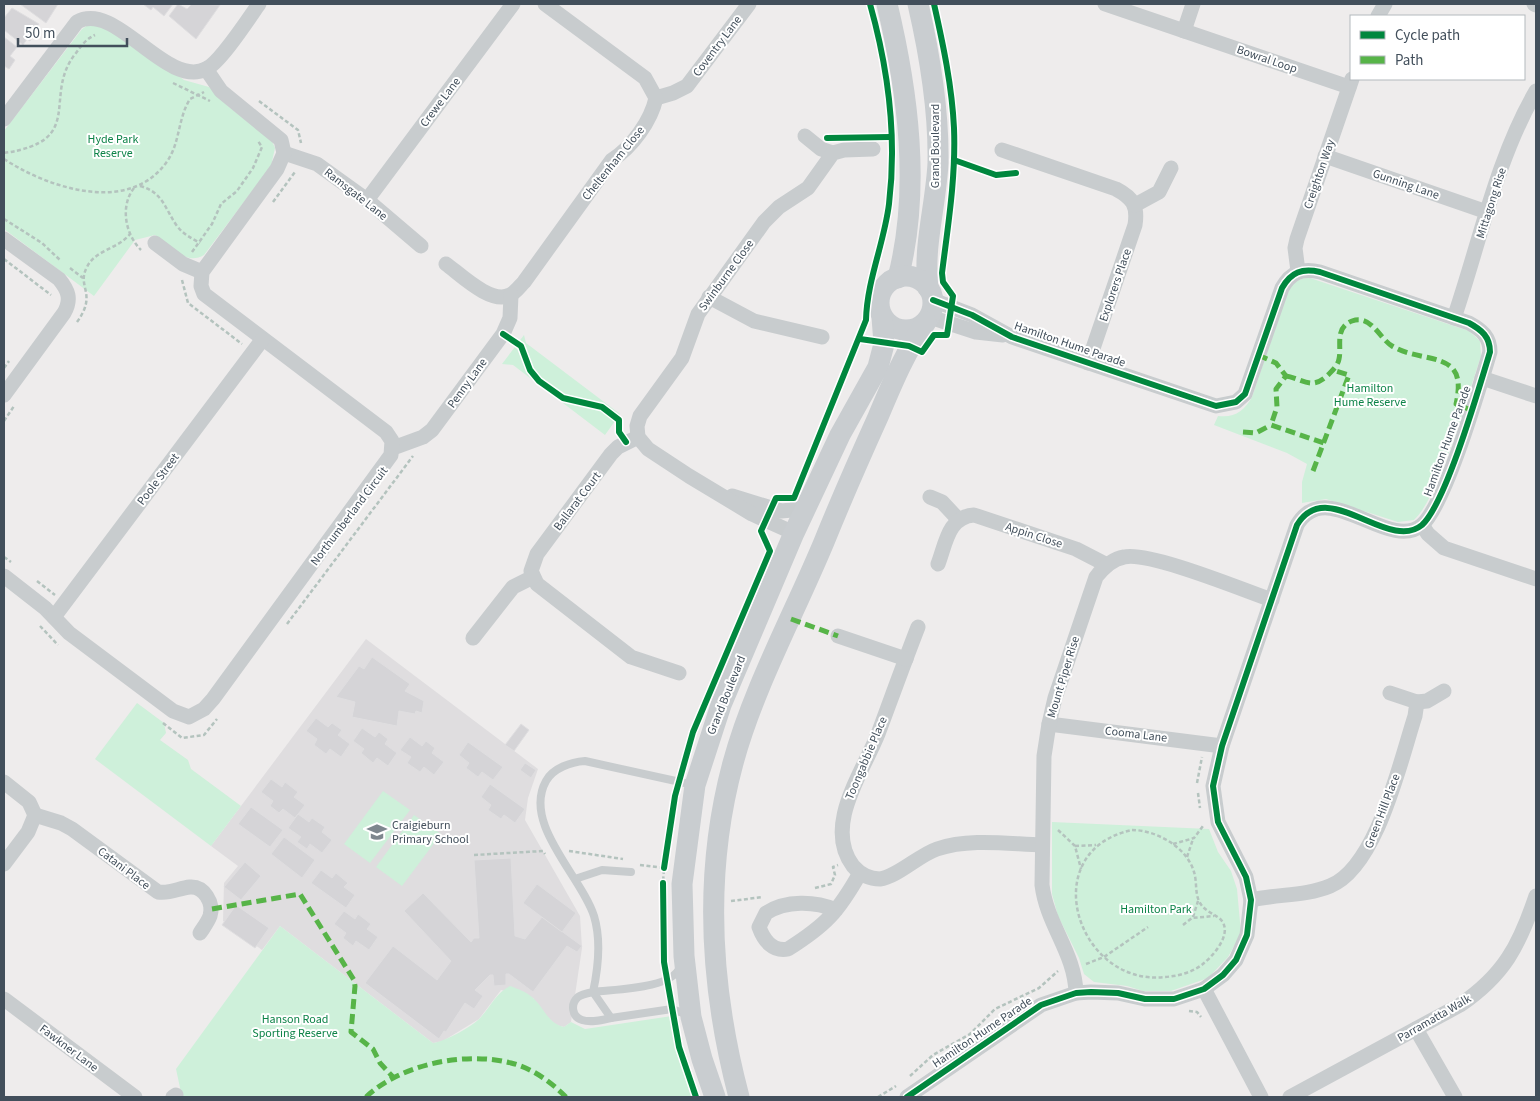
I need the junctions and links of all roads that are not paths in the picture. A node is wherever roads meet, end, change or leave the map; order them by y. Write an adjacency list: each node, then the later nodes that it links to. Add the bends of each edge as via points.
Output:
1 (259, 4): 13 (street, via 218,59)
2 (513, 4): 25 (street, Crewe Lane)
3 (545, 4): 16 (street, via 645,78)
4 (749, 4): 16 (street, Coventry Lane, via 687,86)
5 (887, 4): 34 (street, Grand Boulevard, via 905,94 909,143 908,228)
6 (918, 4): 37 (street, Grand Boulevard, via 934,85 937,127 936,191 927,246)
7 (1106, 4): 12 (street, Bowral Loop)
8 (1193, 4): 12 (street)
9 (1385, 4): 11 (street)
10 (89, 9): 13 (street, via 114,18 184,69 199,72); 17 (street)
11 (1379, 15)
12 (1184, 31): 14 (street, Bowral Loop)
13 (206, 69): 21 (street, via 221,91 281,140)
14 (1351, 83): 23 (street, Creighton Way)
15 (1536, 91): 27 (street, Mittagong Rise, via 1515,132)
16 (656, 98): 35 (street, Cheltenham Close, via 653,112 624,152 612,160 524,282)
17 (4, 119)
18 (805, 136): 22 (street, via 821,149)
19 (873, 149): 22 (street)
20 (1002, 150): 26 (street, via 1116,189 1132,199)
21 (284, 153): 25 (street, Ramsgate Lane, via 317,164); 33 (street, via 277,169)
22 (833, 153): 36 (street, Swinburne Close, via 808,188 779,207 764,222)
23 (1325, 156): 27 (street, Gunning Lane); 32 (street, Creighton Way, via 1297,239)
24 (1171, 168): 26 (street, via 1159,192)
25 (366, 200): 29 (street, Ramsgate Lane)
26 (1135, 205): 42 (street, Explorers Place, via 1136,225)
27 (1487, 212): 39 (street, Mittagong Rise)
28 (4, 239): 44 (street, via 59,279 70,298 64,313)
29 (421, 246)
30 (150, 248): 33 (street)
31 (446, 264): 35 (street, via 485,292 501,298)
32 (1298, 271): 39 (street, Hamilton Hume Parade, via 1320,272); 42 (street, Hamilton Hume Parade, via 1282,288 1248,386 1236,402 1216,406)
33 (202, 272): 41 (street, via 204,294)
34 (898, 278): 37 (street, via 915,278); 38 (street, via 885,286 881,294)
35 (511, 295): 47 (street, Penny Lane, via 510,318 503,334 432,430 423,437)
36 (709, 297): 40 (street, via 754,321); 46 (street, Swinburne Close, via 698,314 682,358 640,416)
37 (929, 307): 38 (street, via 911,330 894,328); 42 (street, Hamilton Hume Parade, via 972,315 1012,336); 52 (street)
38 (882, 316): 49 (street, Grand Boulevard, via 884,344 878,367 840,435)
39 (1454, 318): 43 (street, Hamilton Hume Parade, via 1477,327 1487,338 1490,352)
40 (822, 337)
41 (262, 340): 47 (street, via 386,432); 61 (street, Poole Street)
42 (1088, 363)
43 (1482, 378): 45 (street); 53 (street, Hamilton Hume Parade, via 1445,484)
44 (4, 395)
45 (1536, 396)
46 (638, 437): 48 (street, via 665,462); 58 (street, Ballarat Court, via 611,454 537,554 532,563)
47 (393, 448): 61 (street, Northumberland Circuit, via 388,462 213,699 198,714 189,717 173,711)
48 (716, 492): 49 (street, via 781,511 792,510); 54 (street, via 752,514)
49 (812, 496): 54 (street, Grand Boulevard)
50 (930, 497): 51 (street, via 942,502)
51 (958, 519): 55 (street, via 951,528); 56 (street, Appin Close, via 974,515 1076,549)
52 (832, 522): 54 (street); 95 (street, via 751,712 733,762 717,838 713,877 715,962)
53 (1422, 525): 59 (street, via 1444,548); 60 (street, Hamilton Hume Parade, via 1414,530 1400,531 1331,508 1316,508 1308,512 1297,525)
54 (794, 533): 73 (street, Grand Boulevard, via 721,705)
55 (938, 564)
56 (1107, 565): 60 (street, via 1124,556 1148,558); 70 (street, Mount Piper Rise, via 1096,577)
57 (4, 576): 61 (street, Northumberland Circuit)
58 (533, 577): 64 (street, via 513,587); 66 (street, via 537,584 631,657)
59 (1536, 579)
60 (1272, 600): 71 (street, Hamilton Hume Parade)
61 (54, 618)
62 (918, 627): 65 (street, Toongabbie Place)
63 (838, 636): 65 (street)
64 (473, 638)
65 (906, 659): 78 (street, Toongabbie Place, via 844,813 845,849)
66 (679, 673)
67 (1444, 691): 69 (street)
68 (1390, 693): 69 (street)
69 (1417, 702): 80 (street, Green Hill Place, via 1382,817 1356,868 1332,886 1316,891)
70 (1049, 724): 71 (street, Cooma Lane); 75 (street, Mount Piper Rise, via 1044,756)
71 (1222, 746): 80 (street, Hamilton Hume Parade, via 1213,786 1214,804 1226,840 1246,877)
72 (4, 782): 74 (street, via 29,802)
73 (695, 785): 79 (lane, via 585,761 561,768 548,777 541,791 540,810 560,857); 84 (street, Grand Boulevard, via 682,884)
74 (35, 815): 76 (street, via 28,832); 83 (street, Catani Place, via 61,822 158,892 198,888 212,909)
75 (1042, 845): 78 (street, via 967,843 934,850 885,878); 87 (street, Mount Piper Rise, via 1044,903 1074,968)
76 (4, 864)
77 (631, 872): 79 (lane, via 602,870)
78 (860, 873): 82 (street)
79 (575, 879): 86 (lane, via 590,904 596,926 597,966)
80 (1251, 900): 85 (street, Hamilton Hume Parade, via 1247,935 1236,960)
81 (1535, 903): 91 (street, Parramatta Walk, via 1512,955 1492,980 1460,1005)
82 (836, 910): 82 (street, via 824,925 780,950 768,944 759,928 766,913 796,904 817,904)
83 (200, 934)
84 (684, 956): 86 (lane, via 672,978 660,983); 89 (street, Grand Boulevard)
85 (1204, 989): 87 (street, Hamilton Hume Parade, via 1174,999 1158,1000 1118,993); 96 (street)
86 (593, 992): 90 (lane); 90 (lane, via 577,998 573,1011 577,1018 584,1021)
87 (1076, 993): 92 (street, Hamilton Hume Parade, via 1026,1013)
88 (4, 999): 93 (street, Fawkner Lane)
89 (692, 1017): 90 (lane, via 672,1008); 94 (street, Grand Boulevard)
90 (610, 1018)
91 (1416, 1029): 97 (street, Parramatta Walk); 98 (street)
92 (904, 1090)
93 (135, 1097)
94 (715, 1097)
95 (739, 1097)
96 (1261, 1097)
97 (1290, 1097)
98 (1455, 1097)

